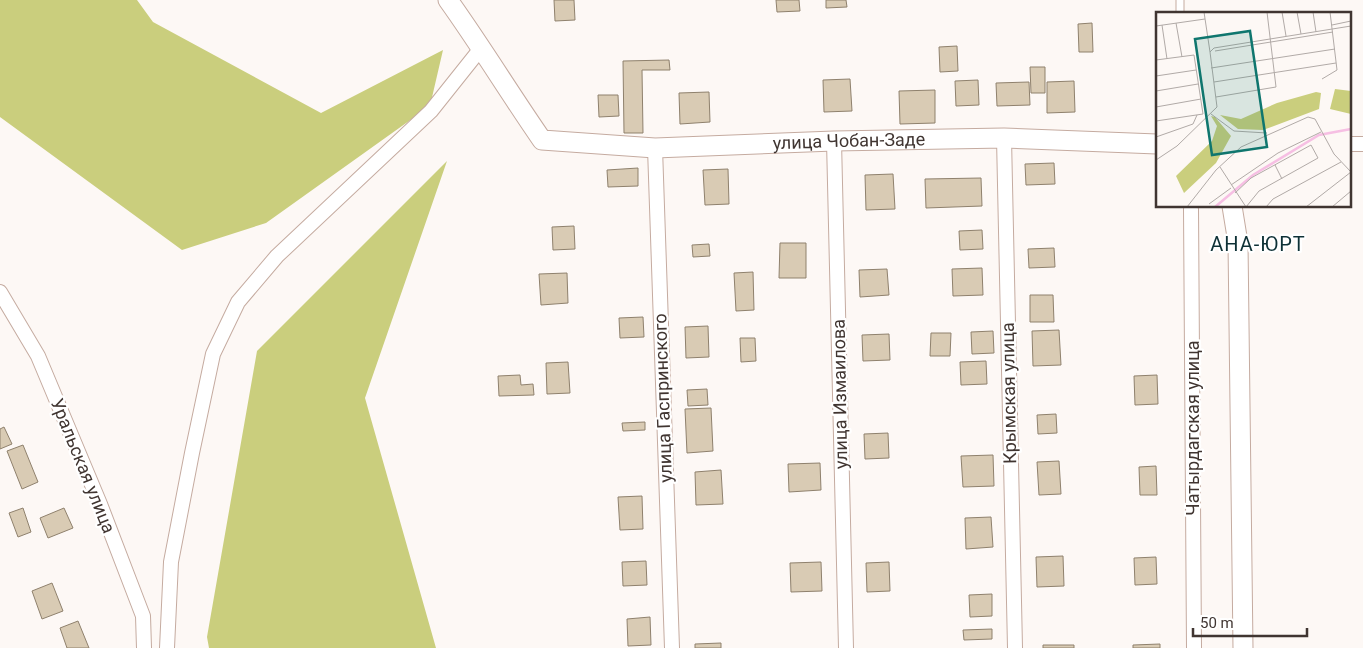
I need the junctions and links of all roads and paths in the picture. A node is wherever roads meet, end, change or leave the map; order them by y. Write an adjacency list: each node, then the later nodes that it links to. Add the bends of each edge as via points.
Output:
1 (448, 0): 2 (main road)
2 (482, 47): 8 (main road, улица Чобан-Заде, via 542,140); 13 (street, via 431,111 277,256 238,302 213,354 192,453 172,562)
3 (1004, 138): 4 (main road, улица Чобан-Заде); 5 (main road, улица Чобан-Заде); 16 (street, Крымская улица)
4 (834, 141): 8 (main road, улица Чобан-Заде); 15 (street, улица Измаилова)
5 (1156, 144)
6 (1350, 144): 7 (street)
7 (1363, 144)
8 (655, 148): 14 (street, улица Гаспринского)
9 (1232, 208): 18 (main road, via 1238,243)
10 (1191, 209): 17 (street, Чатырдагская улица)
11 (0, 292): 12 (street, Уральская улица, via 38,356 100,504 143,616)
12 (144, 648)
13 (167, 648)
14 (672, 648)
15 (846, 648)
16 (1015, 648)
17 (1194, 648)
18 (1243, 648)

